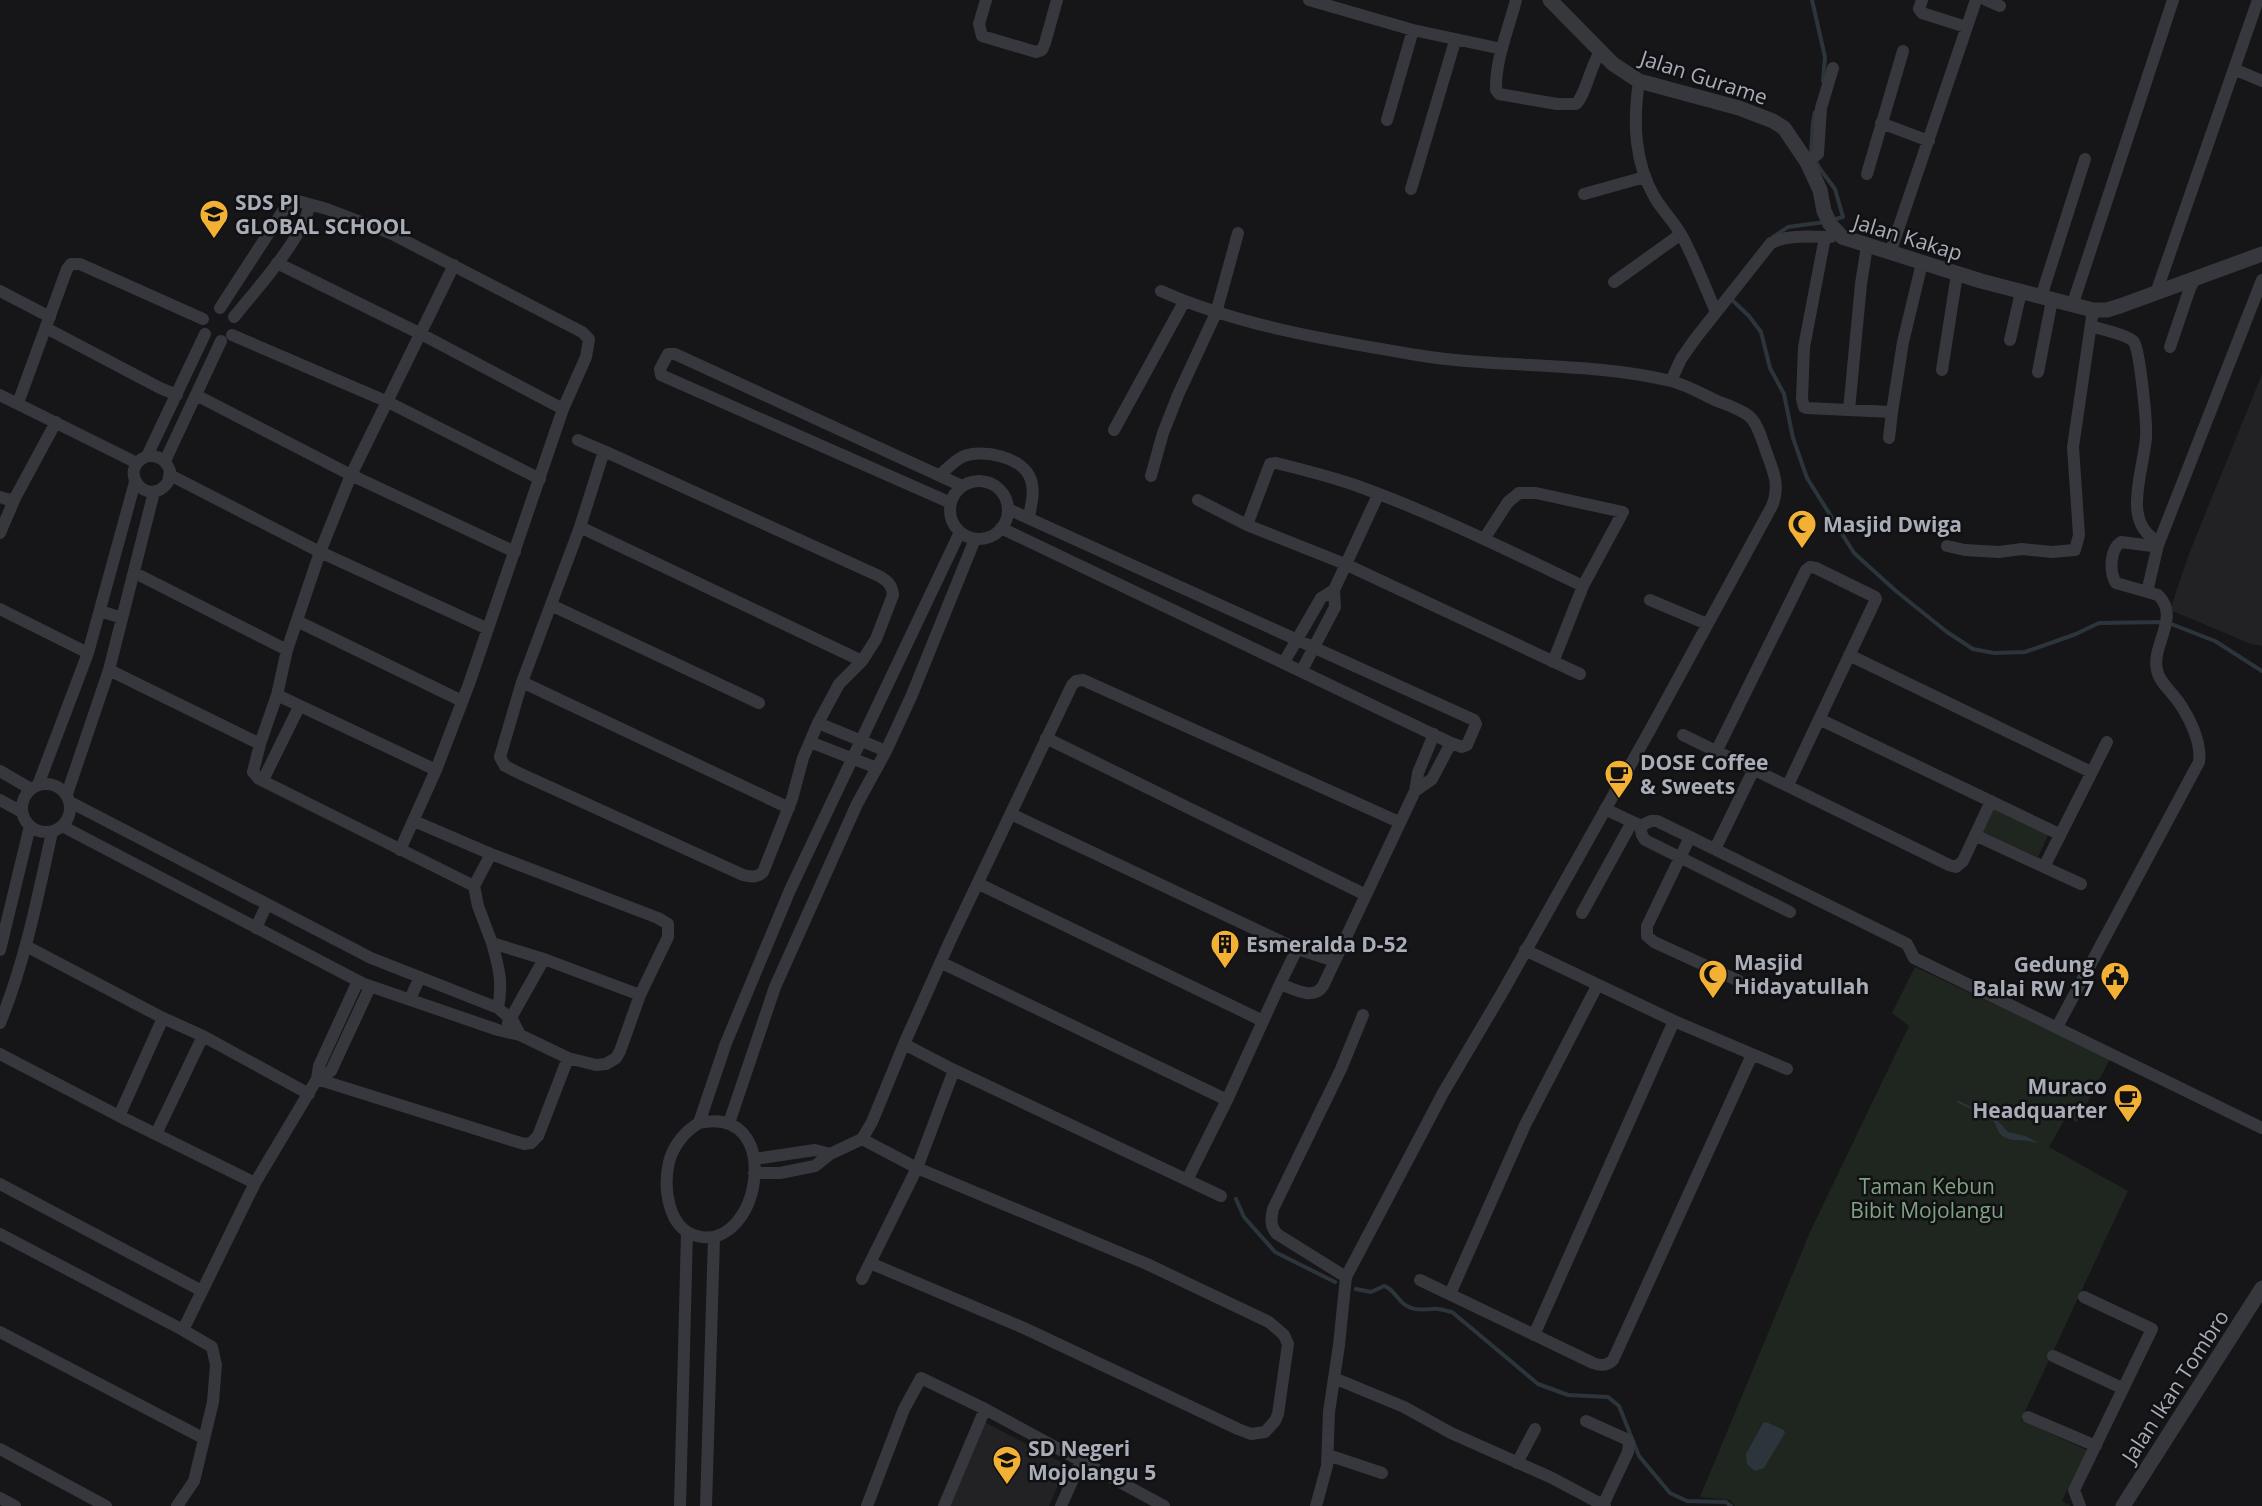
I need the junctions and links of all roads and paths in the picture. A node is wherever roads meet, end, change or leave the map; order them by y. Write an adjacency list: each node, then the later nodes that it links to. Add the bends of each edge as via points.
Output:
1 (986, 0): 2 (street, via 979,24 982,36 1036,52 1045,43)
2 (1057, 0)
3 (1309, 0): 13 (street)
4 (1516, 0): 15 (street)
5 (1550, 0): 17 (street, Jalan Gurame)
6 (1922, 0): 12 (street, via 1922,13)
7 (1976, 0): 12 (street)
8 (1986, 0): 11 (street)
9 (2173, 0): 52 (street)
10 (2258, 0): 19 (street)
11 (2000, 6)
12 (1966, 27): 24 (street)
13 (1413, 30): 14 (street); 22 (street)
14 (1455, 40): 15 (street); 29 (street)
15 (1502, 49): 17 (street, via 1497,92 1570,105 1580,100)
16 (1903, 51): 23 (street)
17 (1600, 52): 20 (street, Jalan Gurame)
18 (1833, 68): 25 (street)
19 (2234, 69): 21 (street); 49 (street)
20 (1639, 81): 25 (street, Jalan Gurame, via 1773,121); 28 (street, via 1636,146)
21 (2262, 81)
22 (1387, 120)
23 (1881, 123): 24 (street); 27 (street)
24 (1929, 141): 37 (street)
25 (1812, 159): 32 (street, Jalan Gurame)
26 (2085, 159): 50 (street)
27 (1867, 174)
28 (1645, 177): 30 (street); 34 (street)
29 (1411, 189)
30 (1584, 194)
31 (309, 205): 39 (street, via 304,223); 41 (street, via 392,234); 54 (street, via 298,201 283,211)
32 (1827, 224): 35 (street, Jalan Gurame); 53 (street, Jalan Kakap, via 1772,243); 76 (street, via 1804,347 1803,405)
33 (1238, 232): 56 (street)
34 (1681, 234): 45 (street); 53 (street)
35 (1842, 237): 36 (street, Jalan Kakap)
36 (1867, 246): 37 (street, Jalan Kakap); 76 (street)
37 (1890, 253): 40 (street, Jalan Kakap)
38 (2262, 254): 43 (street)
39 (277, 263): 57 (street); 63 (street)
40 (1922, 263): 42 (street, Jalan Kakap); 77 (street, via 1903,342)
41 (454, 265): 63 (street); 75 (street, via 587,336 586,357)
42 (1957, 274): 48 (street, Jalan Kakap); 67 (street)
43 (2195, 279): 49 (street); 66 (street)
44 (2262, 280): 107 (street)
45 (1614, 282)
46 (0, 291): 59 (street)
47 (1161, 291): 51 (street)
48 (2021, 292): 50 (street, Jalan Kakap); 64 (street)
49 (2156, 293): 55 (street, via 2107,310)
50 (2046, 299): 52 (street, Jalan Kakap); 68 (street)
51 (1185, 302): 56 (street); 79 (street)
52 (2072, 306): 55 (street, Jalan Kakap)
53 (1720, 307): 69 (street, Jalan Kakap, via 1687,350)
54 (220, 308): 57 (street, via 229,310); 58 (street, via 208,312)
55 (2093, 310): 60 (street)
56 (1216, 313): 69 (street, via 1430,357); 88 (street, via 1178,395)
57 (234, 318): 62 (street)
58 (203, 319): 59 (street, via 75,263 68,266); 61 (street)
59 (48, 322): 71 (street); 74 (street)
60 (2091, 326): 107 (street, via 2127,337 2134,343 2146,435 2138,514 2142,530); 108 (street, via 2073,447 2079,536 2075,550 1979,551)
61 (205, 334): 65 (street); 71 (street)
62 (232, 334): 65 (street); 73 (street)
63 (421, 334): 73 (street); 75 (street)
64 (2010, 340)
65 (220, 341): 72 (street)
66 (2170, 347)
67 (1942, 370)
68 (2038, 372)
69 (1671, 381): 122 (street, via 1750,417 1777,486 1772,506)
70 (0, 395): 74 (street)
71 (177, 395): 83 (street)
72 (196, 395): 84 (street); 86 (street)
73 (388, 402): 86 (street); 89 (street)
74 (18, 403): 78 (street)
75 (563, 410): 89 (street)
76 (1849, 410): 77 (street)
77 (1893, 412): 80 (street)
78 (56, 422): 83 (street); 95 (street)
79 (1114, 430)
80 (1889, 438)
81 (578, 440): 82 (street)
82 (604, 452): 101 (street); 129 (street, via 888,582 893,595 876,639)
83 (142, 460): 84 (street, via 158,457); 90 (street, via 134,472)
84 (165, 461): 85 (street)
85 (170, 475): 92 (street, via 166,485); 109 (street)
86 (351, 475): 109 (street); 110 (street)
87 (940, 475): 91 (street); 97 (street, via 673,353 667,355 660,369 661,375); 99 (street, via 960,458 975,454 1014,462 1029,474 1032,482)
88 (1151, 476)
89 (540, 480): 110 (street)
90 (135, 482): 92 (street); 119 (street)
91 (962, 486): 97 (street); 98 (street, via 990,483 1003,494)
92 (154, 492): 112 (street)
93 (1378, 495): 100 (street, via 1272,463); 106 (street); 111 (street)
94 (0, 497): 95 (street)
95 (15, 498): 104 (street)
96 (1198, 500): 100 (street)
97 (951, 503): 103 (street, via 951,518)
98 (1008, 509): 99 (street); 102 (street)
99 (1029, 517): 124 (street)
100 (1247, 525): 111 (street)
101 (580, 527): 117 (street); 129 (street)
102 (1001, 528): 105 (street, via 993,535); 130 (street)
103 (960, 532): 105 (street); 145 (street)
104 (0, 533)
105 (975, 539): 150 (street, via 924,668)
106 (1484, 539): 113 (street); 113 (street, via 1508,502 1519,493 1623,512)
107 (2159, 544): 115 (street); 115 (street, via 2121,542 2113,554 2116,583)
108 (1947, 546)
109 (320, 552): 121 (street); 123 (street)
110 (515, 552): 123 (street)
111 (1345, 564): 114 (street); 131 (street)
112 (135, 573): 120 (street); 126 (street)
113 (1584, 586): 131 (street)
114 (1334, 590): 124 (street, via 1321,598); 125 (street, via 1335,608)
115 (2147, 591): 214 (street, via 2158,595 2166,607 2167,622 2157,672 2195,734 2199,762)
116 (1650, 600): 122 (street)
117 (551, 605): 135 (street); 138 (street)
118 (0, 609): 127 (street)
119 (100, 611): 120 (street); 127 (street)
120 (122, 618): 132 (street)
121 (297, 621): 126 (street); 137 (street)
122 (1707, 624): 166 (street)
123 (488, 629): 137 (street)
124 (1296, 638): 125 (street); 130 (street)
125 (1315, 648): 133 (street); 148 (street, via 1475,722 1467,745)
126 (287, 650): 136 (street)
127 (88, 653): 160 (street)
128 (1849, 656): 140 (street); 151 (street, via 1875,605 1875,597 1810,567); 157 (street)
129 (862, 661): 141 (street, via 839,684)
130 (1284, 662): 133 (street)
131 (1553, 662): 134 (street)
132 (110, 670): 149 (street); 162 (street)
133 (1302, 670): 142 (street)
134 (1580, 674)
135 (522, 682): 165 (street); 165 (street, via 500,751 502,763 513,771 750,877 763,872)
136 (277, 695): 139 (street); 149 (street)
137 (462, 701): 155 (street)
138 (759, 703)
139 (299, 707): 155 (street); 158 (street)
140 (1819, 719): 159 (street); 164 (street)
141 (818, 723): 145 (street); 147 (street)
142 (1434, 734): 148 (street); 161 (street)
143 (1683, 735): 151 (street)
144 (1046, 738): 168 (street); 170 (street, via 1072,685 1083,680); 185 (street)
145 (862, 741): 150 (street); 152 (street)
146 (2106, 741): 157 (street)
147 (810, 742): 152 (street); 165 (street)
148 (1451, 743): 161 (street, via 1432,779)
149 (260, 744): 158 (street, via 254,773)
150 (886, 750): 153 (street)
151 (1716, 752): 154 (street)
152 (852, 759): 153 (street); 228 (street, via 790,890 735,1021)
153 (877, 768): 229 (street, via 857,804 776,987)
154 (1754, 769): 159 (street); 177 (street)
155 (436, 770): 169 (street)
156 (0, 771): 160 (street)
157 (2091, 772): 174 (street)
158 (263, 780): 178 (street)
159 (1788, 785): 175 (street, via 1956,867)
160 (34, 787): 162 (street, via 56,785); 167 (street, via 23,802)
161 (1415, 791): 170 (street)
162 (68, 798): 173 (street, via 69,817); 186 (street)
163 (0, 800): 167 (street)
164 (1991, 801): 174 (street); 175 (street)
165 (789, 808)
166 (1605, 809): 171 (street); 194 (street)
167 (22, 813): 172 (street)
168 (1011, 814): 182 (street); 192 (street)
169 (414, 820): 178 (street); 179 (street)
170 (1399, 822): 185 (street)
171 (1636, 824): 176 (street, via 1657,821); 180 (street, via 1645,840); 188 (street)
172 (30, 826): 173 (street, via 42,832); 193 (street)
173 (57, 829): 189 (street); 191 (street)
174 (2059, 834): 181 (street)
175 (1975, 835): 181 (street)
176 (1690, 837): 177 (street); 180 (street)
177 (1715, 849): 214 (street, via 1907,944 1914,958)
178 (400, 850): 184 (street)
179 (491, 854): 184 (street); 204 (street, via 668,924 668,937)
180 (1680, 857): 187 (street); 200 (street, via 1647,926 1647,936)
181 (2044, 867): 183 (street)
182 (979, 884): 197 (street); 211 (street)
183 (2081, 884)
184 (474, 886): 190 (street)
185 (1366, 895): 196 (street)
186 (267, 904): 189 (street); 198 (street, via 371,958)
187 (1790, 912)
188 (1582, 913)
189 (256, 928): 199 (street)
190 (492, 943): 195 (street); 207 (street, via 501,977)
191 (26, 946): 205 (street); 209 (street)
192 (1297, 949): 196 (street); 201 (street)
193 (0, 950)
194 (1526, 950): 202 (street); 245 (street, via 1443,1093)
195 (544, 959): 204 (street); 210 (street)
196 (1335, 961): 201 (street, via 1319,992 1305,993)
197 (942, 963): 218 (street); 226 (street)
198 (420, 977): 206 (street); 207 (street)
199 (358, 981): 203 (street); 224 (street, via 319,1066)
200 (1738, 981)
201 (1280, 984): 211 (street)
202 (1598, 986): 212 (street); 250 (street, via 1525,1125)
203 (370, 987): 206 (street); 224 (street, via 331,1071)
204 (640, 996): 221 (street, via 616,1058 596,1065)
205 (5, 999): 213 (street)
206 (410, 999): 215 (street)
207 (498, 1008): 210 (street)
208 (1363, 1015): 245 (street, via 1271,1218 1277,1233)
209 (163, 1018): 217 (street); 227 (street)
210 (509, 1018): 215 (street); 216 (street)
211 (1263, 1021): 226 (street)
212 (1674, 1021): 220 (street); 254 (street)
213 (0, 1023)
214 (2057, 1027): 230 (street)
215 (505, 1032): 216 (street)
216 (520, 1035): 221 (street)
217 (203, 1036): 225 (street); 231 (street)
218 (904, 1044): 222 (street); 232 (street)
219 (0, 1054): 227 (street)
220 (1752, 1055): 223 (street); 254 (street, via 1613,1360 1601,1366)
221 (568, 1058): 224 (street, via 538,1136 524,1144)
222 (954, 1070): 235 (street); 237 (street)
223 (1787, 1070)
224 (317, 1079): 225 (street)
225 (309, 1094): 238 (street)
226 (1227, 1100): 237 (street)
227 (118, 1116): 231 (street)
228 (699, 1123): 229 (street); 241 (street, via 678,1143 669,1161 667,1179 673,1214)
229 (729, 1123): 234 (street, via 748,1140)
230 (2262, 1128)
231 (156, 1134): 238 (street)
232 (862, 1139): 233 (street); 235 (street)
233 (830, 1154): 234 (street, via 815,1150); 236 (street, via 815,1166)
234 (754, 1158): 236 (street)
235 (917, 1168): 244 (street); 244 (street, via 1147,1264 1278,1328 1288,1344 1275,1421 1265,1432 1251,1434 1238,1429 1024,1328)
236 (754, 1173): 243 (street, via 746,1209 730,1229)
237 (1187, 1180): 240 (street)
238 (255, 1183): 249 (street)
239 (0, 1184): 249 (street)
240 (1221, 1196)
241 (687, 1232): 243 (street); 275 (street)
242 (0, 1234): 252 (street)
243 (714, 1238): 276 (street)
244 (870, 1263): 246 (street)
245 (1347, 1277): 256 (street)
246 (862, 1279)
247 (1420, 1280): 250 (street)
248 (2262, 1288): 283 (street, Jalan Ikan Tombro)
249 (202, 1291): 252 (street)
250 (1450, 1294): 254 (street)
251 (2084, 1297): 257 (street, via 2152,1329)
252 (183, 1330): 262 (street, via 214,1351 213,1402)
253 (0, 1332): 262 (street)
254 (1534, 1335)
255 (2053, 1356): 257 (street)
256 (1334, 1378): 266 (street, via 1404,1407); 267 (street)
257 (2122, 1388): 263 (street)
258 (985, 1409): 265 (street); 277 (street, via 921,1378 904,1409); 278 (street)
259 (2028, 1417): 263 (street)
260 (1586, 1421): 271 (street, via 1629,1443 1628,1452)
261 (1535, 1429): 266 (street)
262 (203, 1438): 274 (street, via 194,1481)
263 (2096, 1446): 282 (street, via 2074,1490)
264 (0, 1449): 273 (street)
265 (1081, 1461): 270 (street); 279 (street)
266 (1517, 1463): 271 (street)
267 (1327, 1464): 268 (street); 281 (street)
268 (1382, 1473)
269 (0, 1498): 272 (street)
270 (1142, 1501): 280 (street)
271 (1599, 1504)
272 (15, 1506)
273 (106, 1506)
274 (177, 1506)
275 (680, 1506)
276 (706, 1506)
277 (867, 1506)
278 (944, 1506)
279 (1061, 1506)
280 (1164, 1506)
281 (1316, 1506)
282 (2080, 1506)
283 (2122, 1506)

